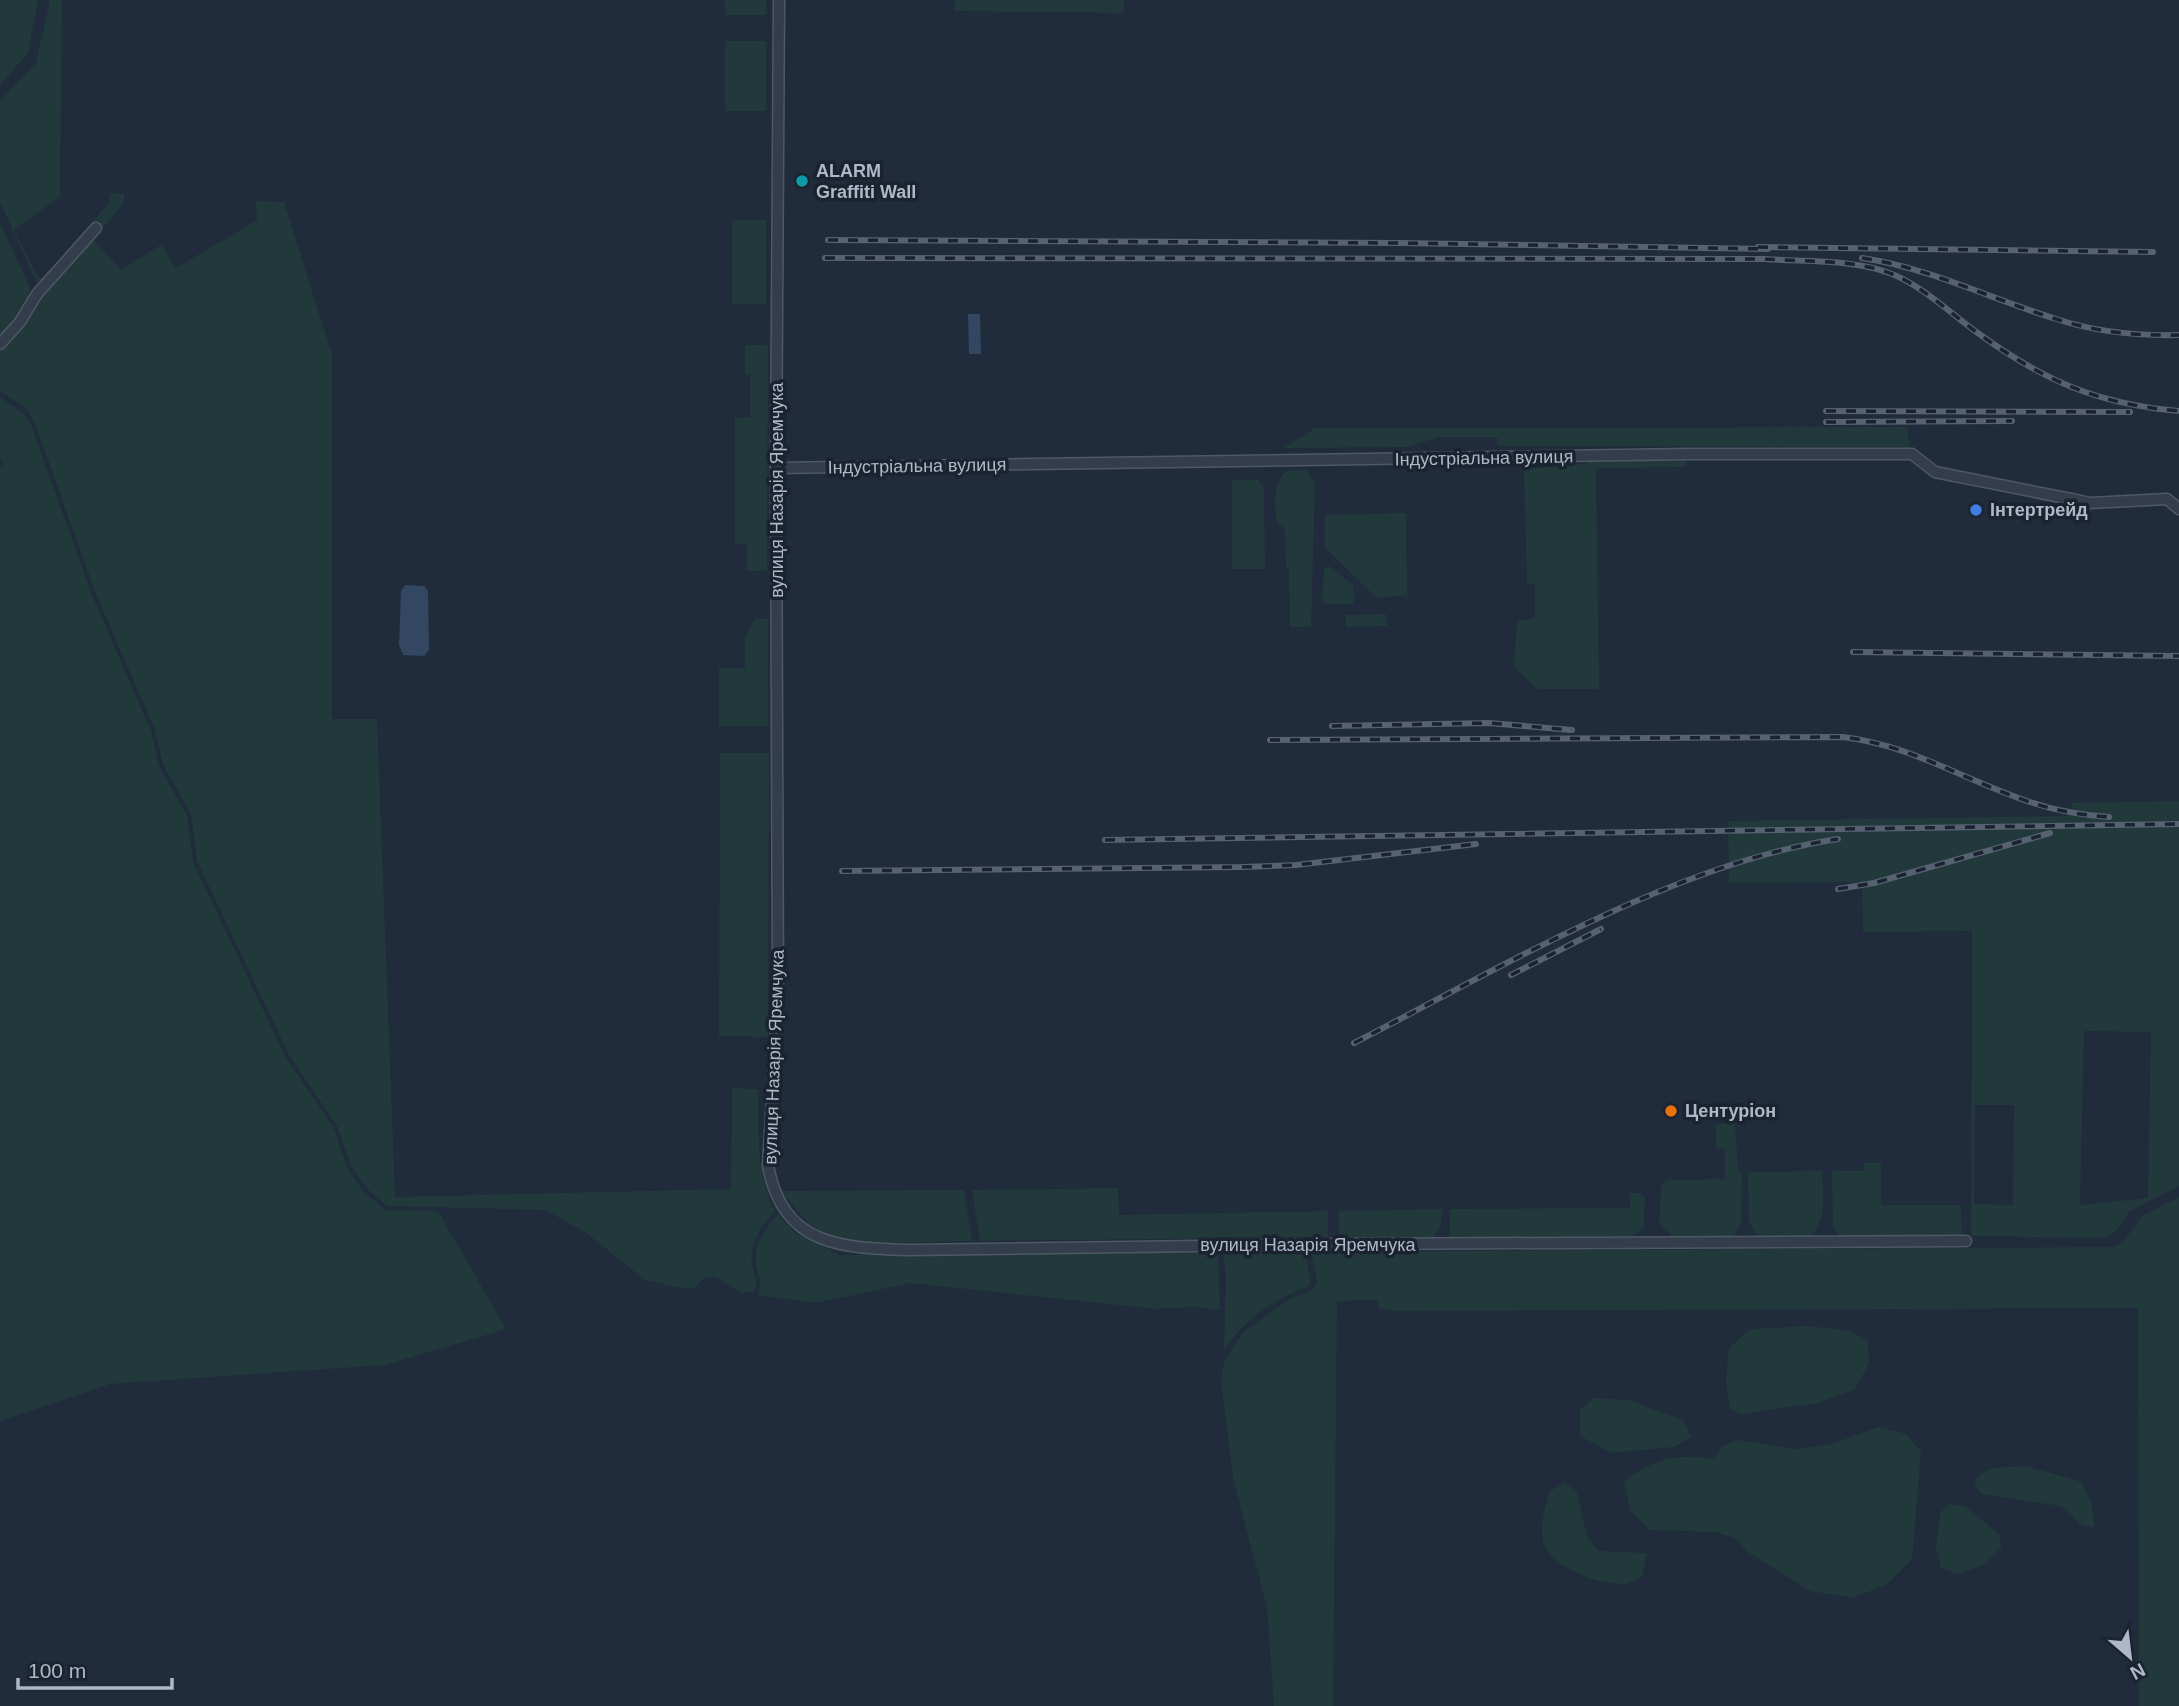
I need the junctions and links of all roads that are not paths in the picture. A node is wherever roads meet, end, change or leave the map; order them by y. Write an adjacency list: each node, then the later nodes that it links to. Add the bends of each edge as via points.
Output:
1 (779, 0): 4 (street, вулиця Назарія Яремчука)
2 (96, 228): 3 (street)
3 (0, 344)
4 (776, 468): 5 (street, Індустріальна вулиця, via 1912,454 1935,472 1962,478 2090,503 2167,499); 6 (street, вулиця Назарія Яремчука, via 778,995 768,1166 781,1207 794,1221 828,1243 909,1250)
5 (2179, 509)
6 (1966, 1241)

